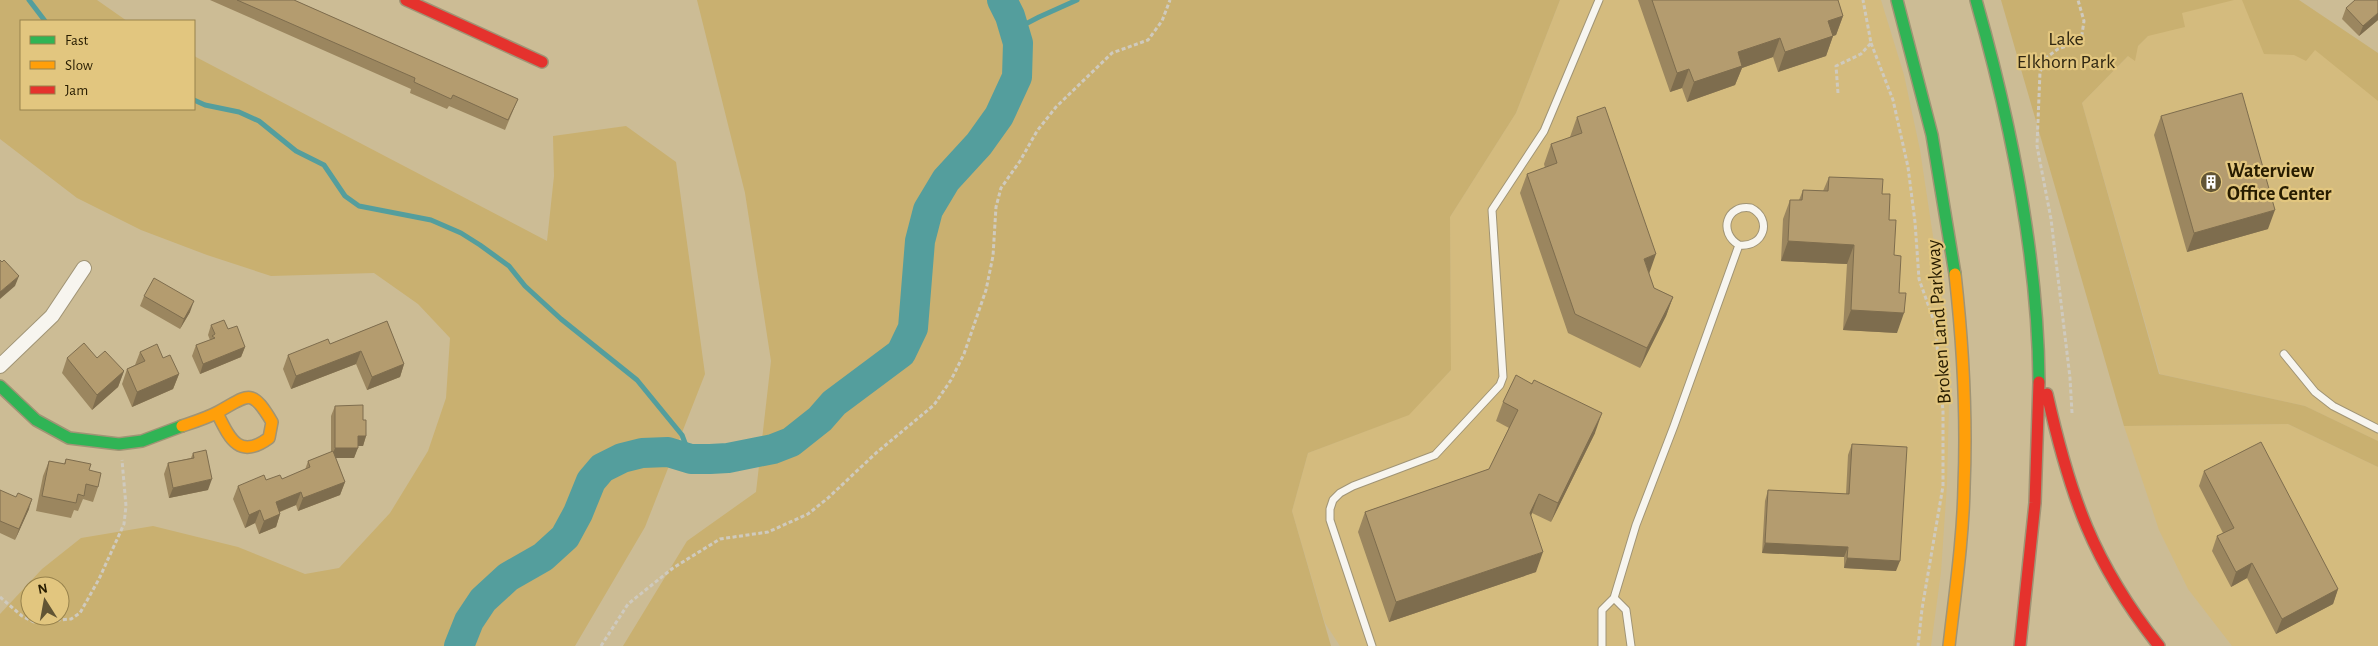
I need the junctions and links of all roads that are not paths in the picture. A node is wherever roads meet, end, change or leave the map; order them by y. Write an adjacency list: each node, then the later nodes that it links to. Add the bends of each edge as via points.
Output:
1 (406, 0): 5 (main road)
2 (1600, 0): 15 (lane, via 1544,131 1492,210 1503,377 1500,385 1436,455 1353,486 1333,500 1330,520)
3 (1897, 0): 18 (main road, Broken Land Parkway, via 1934,148 1949,227 1959,308 1964,462 1960,555)
4 (1976, 0): 9 (main road, via 1995,65 2014,155 2025,220)
5 (542, 62)
6 (1740, 245): 6 (lane, via 1729,237 1727,221 1738,208 1751,208 1762,217 1763,234 1752,244); 14 (lane, via 1636,524)
7 (84, 268): 10 (street, via 52,316)
8 (2284, 354): 13 (lane, via 2315,392 2333,406)
9 (2040, 359): 19 (main road, via 2037,466); 20 (main road, via 2071,492 2090,540 2112,583)
10 (0, 366)
11 (0, 386): 12 (main road, via 36,420 69,438 119,444 142,442)
12 (218, 413): 12 (main road, via 235,444 243,448 252,448 269,438 272,422 264,406 256,399 240,398)
13 (2378, 429)
14 (1614, 598): 16 (lane, via 1602,610); 17 (lane, via 1626,610)
15 (1372, 646)
16 (1602, 646)
17 (1631, 646)
18 (1948, 646)
19 (2020, 646)
20 (2159, 646)

